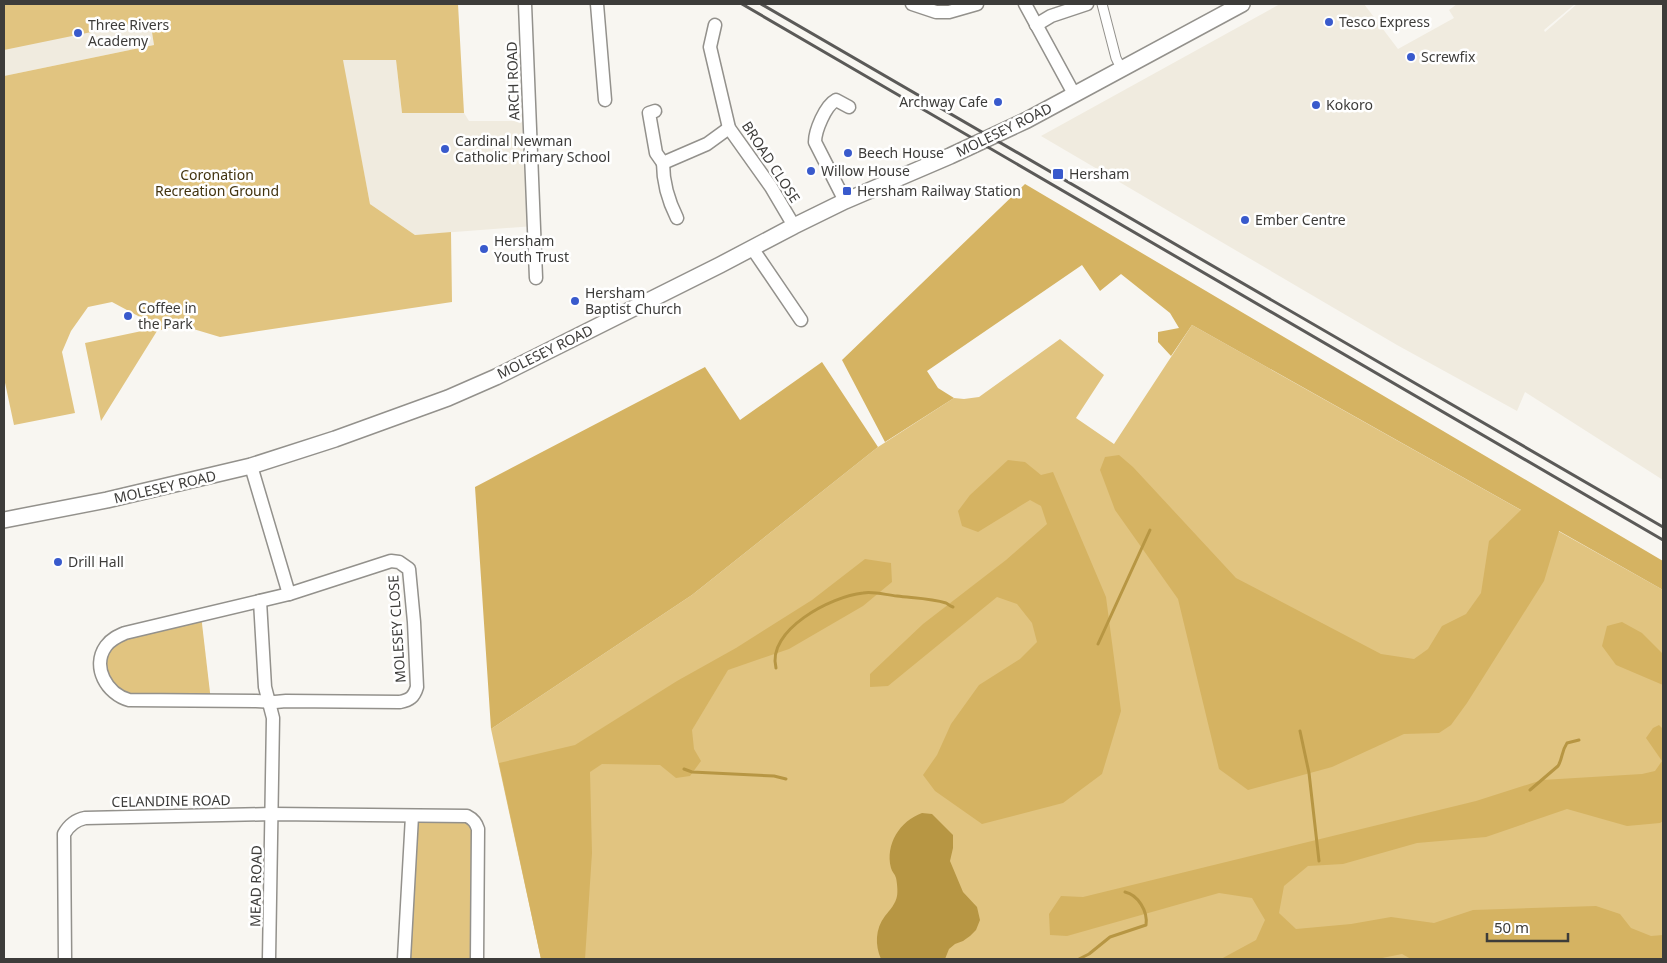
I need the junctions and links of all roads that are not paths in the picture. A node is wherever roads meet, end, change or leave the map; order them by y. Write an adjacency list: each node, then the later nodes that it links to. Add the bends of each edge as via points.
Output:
1 (525, 4): 22 (street, ARCH ROAD)
2 (597, 4): 13 (street)
3 (912, 4): 4 (street, via 936,12)
4 (977, 4)
5 (1025, 4): 9 (street)
6 (1087, 4): 9 (street, via 1051,16)
7 (1102, 4): 11 (street)
8 (1242, 4): 11 (street, MOLESEY ROAD)
9 (1036, 25): 12 (street)
10 (716, 26): 16 (street, BROAD CLOSE, via 710,47)
11 (1121, 68): 12 (street, MOLESEY ROAD)
12 (1074, 94): 18 (street, MOLESEY ROAD, via 950,156)
13 (605, 100)
14 (849, 107): 18 (street, via 836,100 830,103 815,133 815,142)
15 (655, 112): 17 (street, via 649,113 656,153)
16 (729, 128): 17 (street, via 707,144); 20 (street, BROAD CLOSE)
17 (663, 163): 19 (street, via 668,199)
18 (845, 201): 20 (street, MOLESEY ROAD)
19 (677, 218)
20 (794, 226): 21 (street, MOLESEY ROAD)
21 (752, 248): 23 (street); 24 (street, MOLESEY ROAD, via 448,398)
22 (536, 278)
23 (800, 320)
24 (251, 466): 25 (street, MOLESEY ROAD); 26 (street)
25 (4, 520)
26 (289, 594): 27 (street, MOLESEY CLOSE); 28 (street, MOLESEY CLOSE, via 391,561 405,564 411,583 417,687 409,700 400,702)
27 (260, 601): 28 (street); 28 (street, MOLESEY CLOSE, via 126,633 110,641 100,659 106,685 119,697 129,700)
28 (268, 701): 29 (street, MEAD ROAD, via 273,718)
29 (272, 814): 30 (street, CELANDINE ROAD); 31 (street, CELANDINE ROAD, via 85,818 68,826 64,834); 32 (street, MEAD ROAD)
30 (412, 816): 33 (street); 34 (street, CELANDINE ROAD, via 467,816 476,823)
31 (66, 959)
32 (269, 959)
33 (404, 959)
34 (477, 959)

